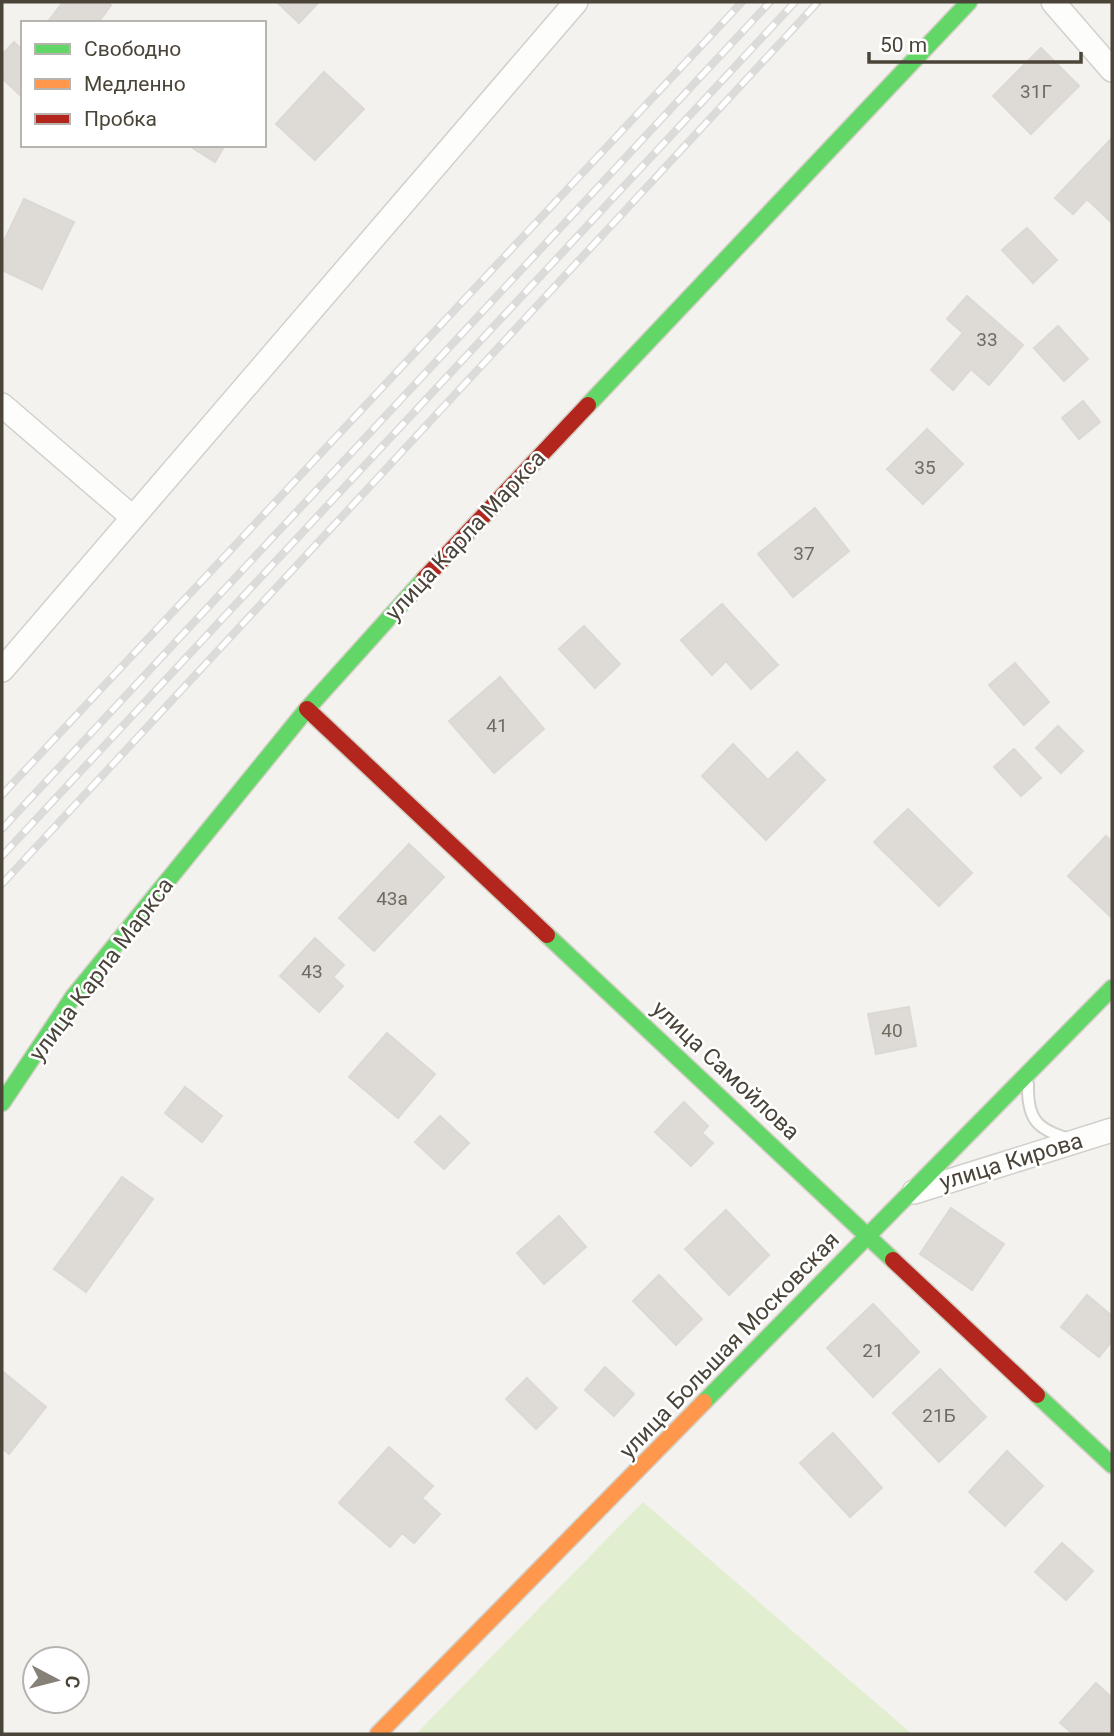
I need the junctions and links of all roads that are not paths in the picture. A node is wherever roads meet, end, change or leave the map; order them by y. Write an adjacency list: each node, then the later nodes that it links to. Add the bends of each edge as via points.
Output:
1 (576, 2): 6 (street)
2 (969, 2): 8 (street, улица Карла Маркса, via 488,508)
3 (1053, 2): 4 (street)
4 (1112, 70)
5 (2, 405): 6 (street)
6 (131, 516): 7 (street)
7 (2, 670)
8 (307, 709): 11 (street, улица Карла Маркса, via 73,997); 15 (street, улица Самойлова)
9 (1112, 988): 10 (street, улица Большая Московская)
10 (1029, 1073): 13 (lane, via 1028,1099 1034,1120 1048,1133); 14 (street, улица Большая Московская)
11 (2, 1103)
12 (1112, 1130): 13 (street, улица Кирова)
13 (1076, 1140): 14 (street, улица Кирова)
14 (911, 1193): 15 (street, улица Большая Московская)
15 (869, 1235): 16 (street, улица Самойлова); 17 (street, улица Большая Московская)
16 (1112, 1465)
17 (378, 1734)

